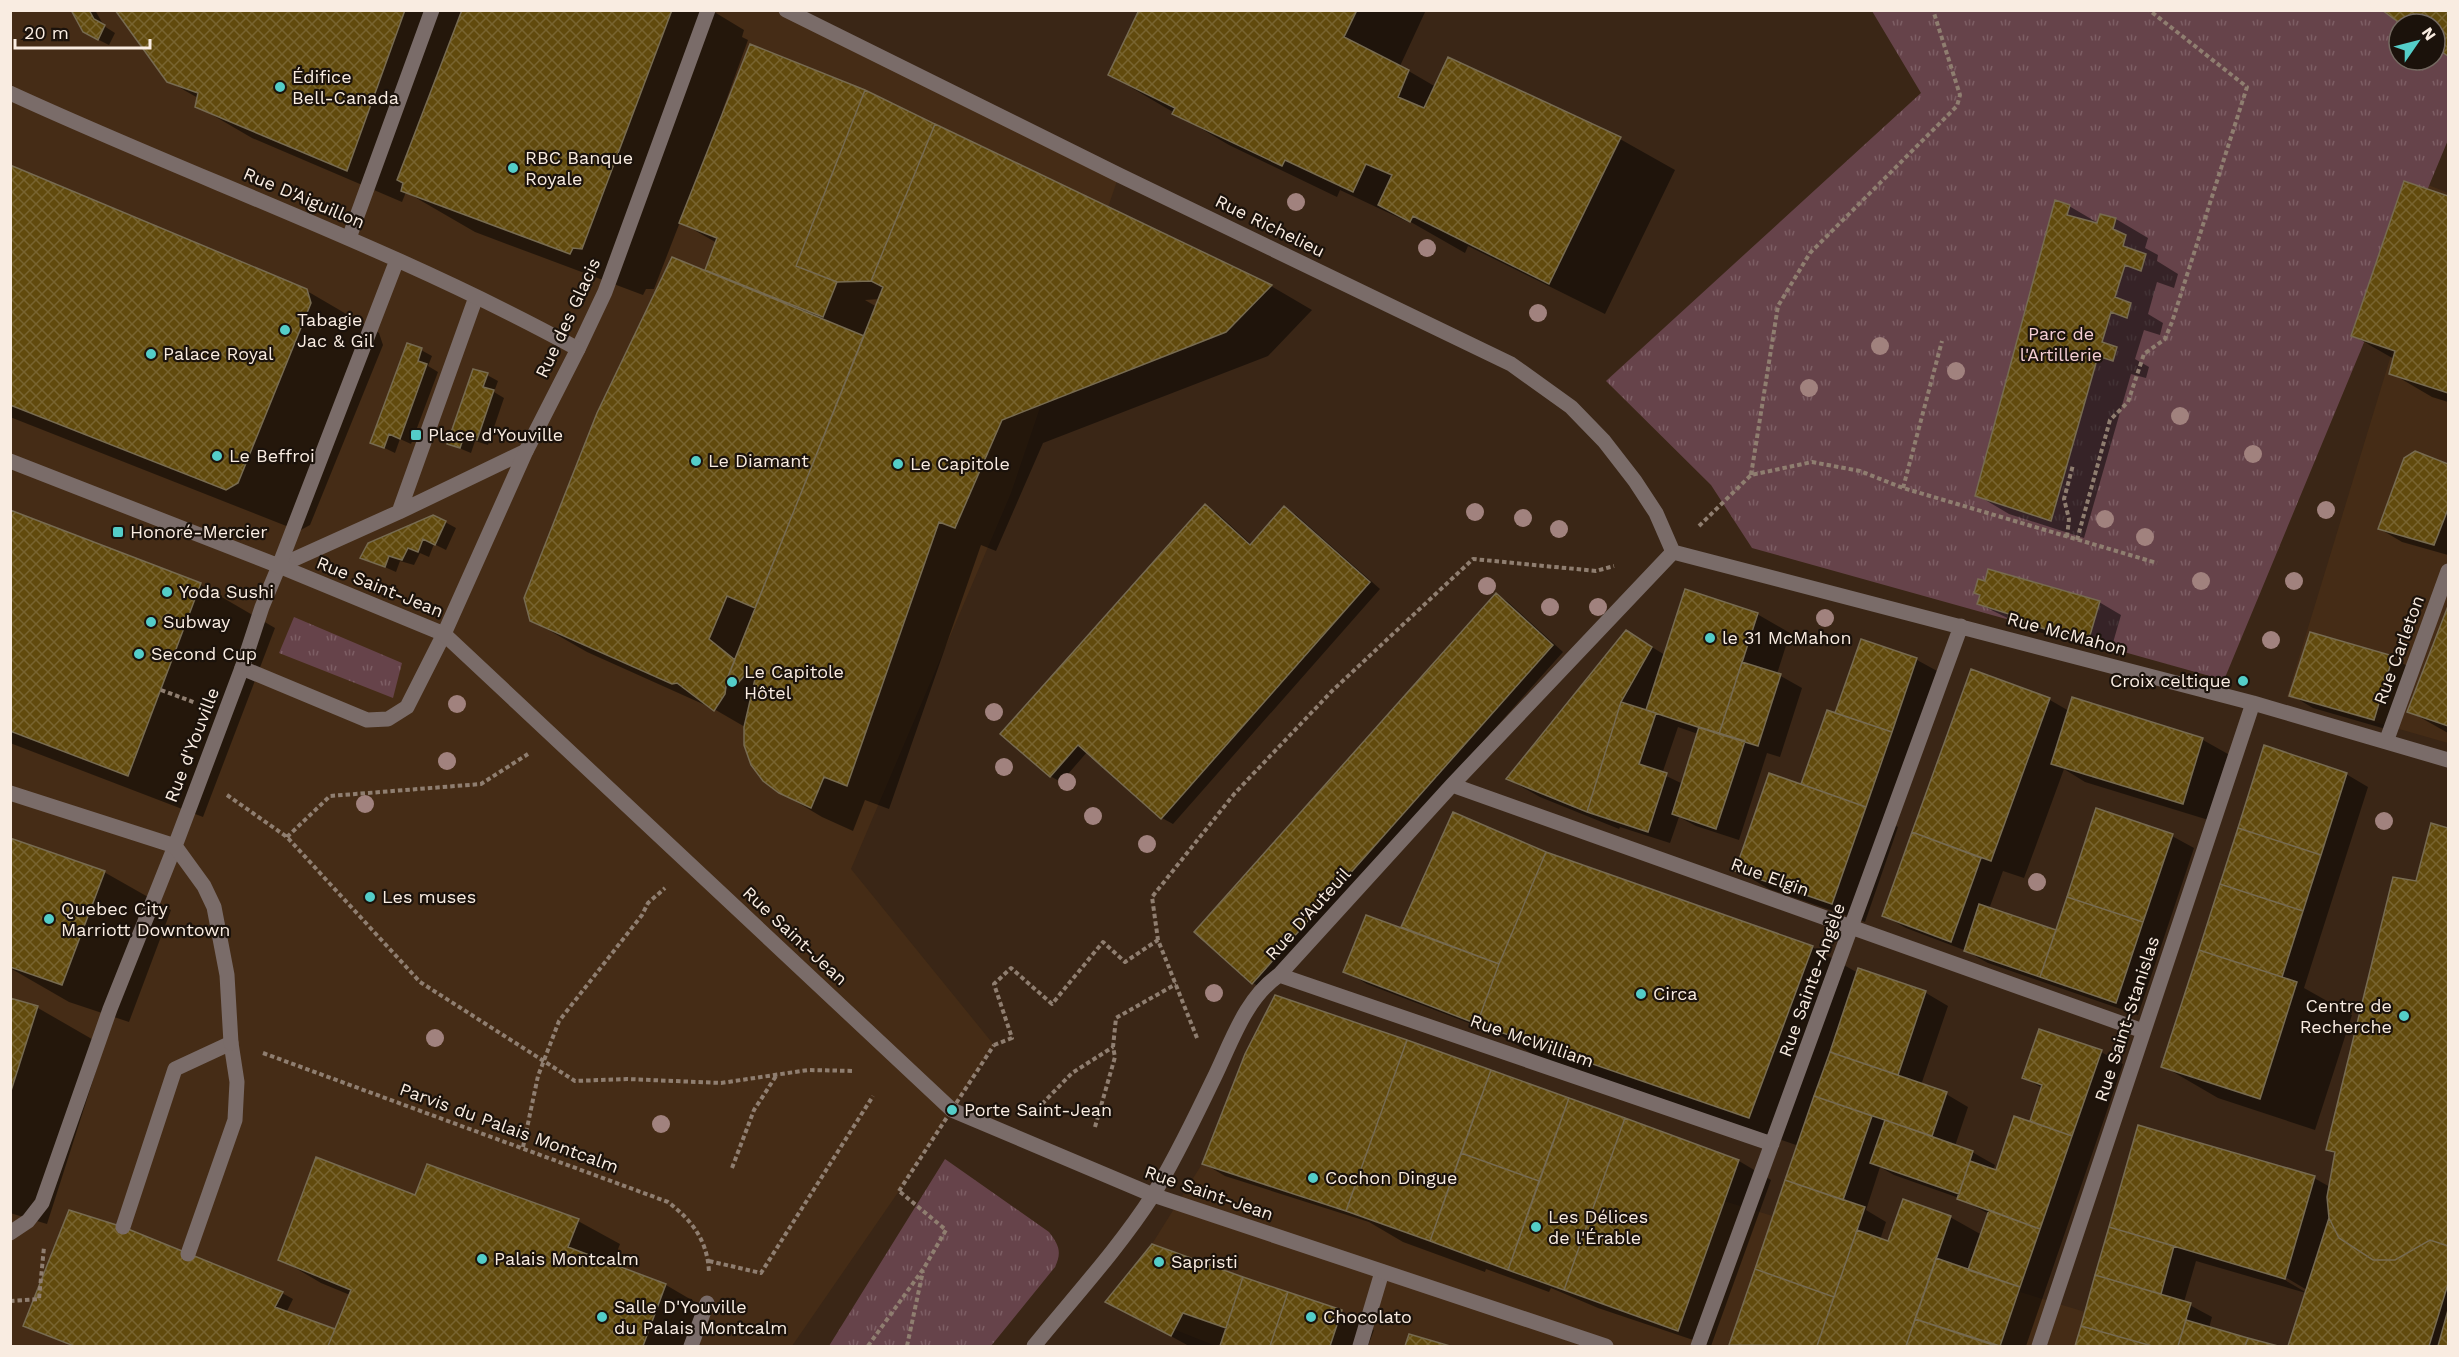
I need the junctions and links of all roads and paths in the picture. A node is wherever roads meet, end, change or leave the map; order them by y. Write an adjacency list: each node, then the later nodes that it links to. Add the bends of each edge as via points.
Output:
1 (432, 10): 7 (street)
2 (708, 10): 11 (street, Rue des Glacis, via 605,292)
3 (786, 10): 20 (street, Rue Richelieu, via 1511,364 1571,407 1604,441 1656,513)
4 (1933, 10): 15 (path, via 1960,95 1957,106 1810,253 1787,289 1778,306)
5 (2149, 10): 19 (path, via 2247,87 2165,339 2144,354 2128,402 2110,420)
6 (10, 93): 7 (street, Rue D'Aiguillon)
7 (348, 238): 8 (street, Rue D'Aiguillon)
8 (397, 261): 9 (street, Rue D'Aiguillon); 22 (street, Rue d'Youville)
9 (476, 297): 11 (street, Rue D'Aiguillon); 17 (street)
10 (1942, 340): 16 (path)
11 (578, 349): 12 (street, Rue des Glacis)
12 (526, 451): 17 (street); 26 (street, Rue des Glacis)
13 (10, 461): 22 (street, Rue Saint-Jean)
14 (2073, 465): 18 (path, via 2064,499 2069,519)
15 (1750, 475): 16 (path, via 1812,462 1860,471); 20 (path)
16 (1903, 488): 18 (path)
17 (399, 512): 22 (street)
18 (2067, 537): 19 (path)
19 (2078, 540): 21 (path)
20 (1673, 552): 25 (street, Rue McMahon); 34 (street, Rue D'Auteuil)
21 (2157, 563)
22 (279, 566): 26 (street, Rue Saint-Jean); 27 (street, Rue d'Youville)
23 (1618, 566): 41 (path, via 1596,571 1473,559 1332,691 1235,794 1152,897)
24 (2448, 571): 31 (street, Rue Carleton)
25 (1961, 626): 30 (street, Rue McMahon); 40 (street, Rue Sainte-Angèle)
26 (444, 634): 27 (street, Rue des Glacis, via 407,707 388,719 367,720); 57 (street, Rue Saint-Jean, via 952,1110)
27 (242, 668): 38 (street, Rue d'Youville)
28 (161, 690): 29 (path)
29 (197, 703)
30 (2253, 703): 31 (street, Rue McMahon); 44 (street, Rue Saint-Stanislas)
31 (2386, 742): 33 (street, Rue McMahon)
32 (529, 753): 37 (path, via 481,784 330,796)
33 (2448, 760)
34 (1452, 785): 40 (street, Rue Elgin); 42 (street, Rue D'Auteuil)
35 (10, 793): 38 (street)
36 (227, 794): 37 (path)
37 (287, 837): 48 (path, via 420,982)
38 (175, 846): 46 (street, via 204,885 214,907 227,975); 58 (street, Rue d'Youville, via 110,1009 42,1203)
39 (665, 888): 48 (path, via 648,903 559,1021)
40 (1852, 927): 44 (street, Rue Elgin); 54 (street, Rue Sainte-Angèle)
41 (1158, 940): 43 (path); 63 (path, bridge, via 1125,963 1103,942 1052,1004 1011,968 994,984 1012,1038 994,1045 899,1191 946,1230)
42 (1280, 975): 54 (street, Rue McWilliam); 57 (street, Rue D'Auteuil, via 1263,987 1247,1009 1187,1135)
43 (1176, 984): 45 (path); 47 (path, via 1116,1018)
44 (2143, 1031): 74 (street, Rue Saint-Stanislas)
45 (1198, 1041)
46 (231, 1043): 55 (path, Parvis du Palais Montcalm); 59 (street, via 175,1069); 61 (street, via 237,1082 234,1120)
47 (1113, 1047): 52 (path, via 1072,1072); 53 (path, via 1115,1057)
48 (543, 1061): 50 (path, via 575,1081 721,1083); 55 (path)
49 (855, 1071): 50 (path, via 808,1070)
50 (776, 1076): 56 (path, via 754,1110)
51 (873, 1096): 62 (path, via 761,1273)
52 (1042, 1104)
53 (1095, 1127)
54 (1772, 1144): 73 (street, Rue Sainte-Angèle)
55 (523, 1148): 62 (path, Parvis du Palais Montcalm, via 668,1202 694,1225)
56 (732, 1167)
57 (1153, 1195): 64 (street, Rue Saint-Jean); 70 (street, Rue D'Auteuil)
58 (28, 1221): 60 (street, Rue d'Youville); 65 (path, via 45,1241 39,1299)
59 (123, 1227)
60 (10, 1233)
61 (188, 1254)
62 (709, 1261): 66 (path, Parvis du Palais Montcalm)
63 (924, 1268): 68 (path); 69 (path)
64 (1382, 1272): 71 (street); 72 (street, Rue Saint-Jean)
65 (10, 1300)
66 (707, 1303): 67 (street)
67 (691, 1347)
68 (868, 1347)
69 (906, 1347)
70 (1034, 1347)
71 (1360, 1347)
72 (1606, 1347)
73 (1698, 1347)
74 (2039, 1347)

